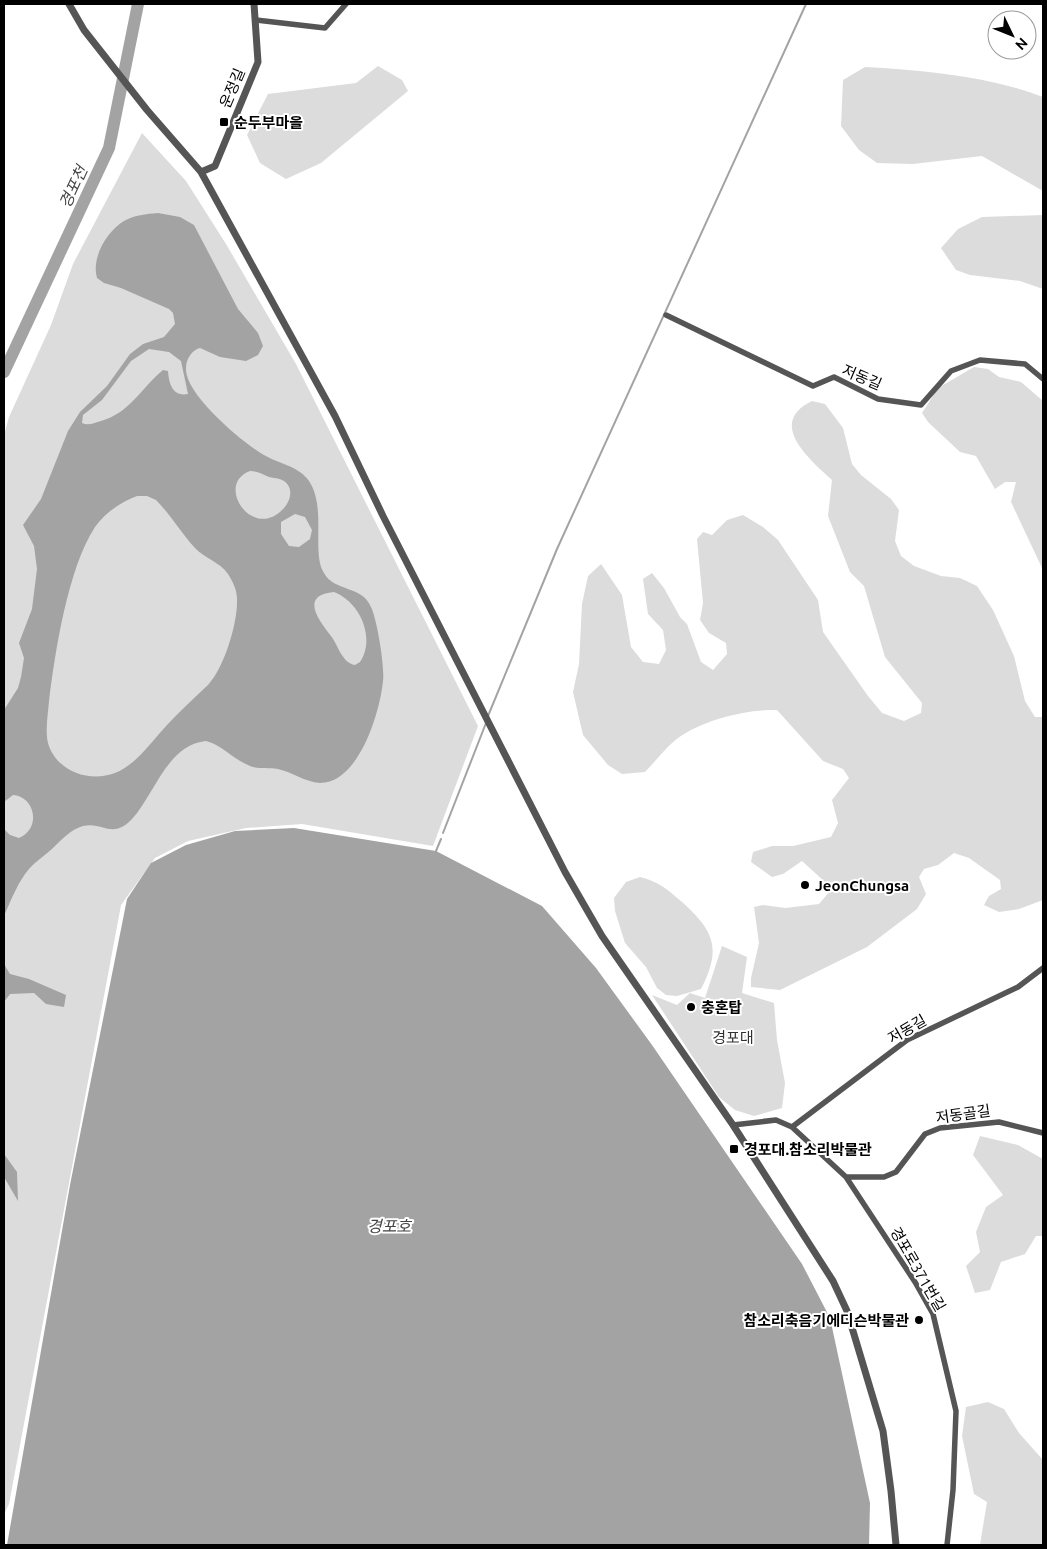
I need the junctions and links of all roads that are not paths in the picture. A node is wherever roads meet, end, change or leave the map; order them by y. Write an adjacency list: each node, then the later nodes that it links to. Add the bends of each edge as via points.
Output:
1 (69, 4): 5 (street, via 84,30)
2 (254, 4): 4 (street, 운정길)
3 (346, 4): 4 (street, via 325,28)
4 (256, 20): 5 (street, 운정길, via 258,62 215,166)
5 (201, 172): 9 (street, via 335,416 565,872 602,936)
6 (666, 315): 7 (street, 저동길, via 813,386 834,377 878,399 921,405 951,371 980,360 1024,364)
7 (1043, 379)
8 (1043, 968): 10 (street, 저동길, via 1018,987 907,1040)
9 (733, 1125): 10 (street, 경포로371번길, via 776,1120); 13 (street, via 833,1281 847,1311 883,1431)
10 (792, 1127): 12 (street, 경포로371번길)
11 (1043, 1133): 12 (street, 저동골길, via 999,1122 940,1128 925,1134 896,1172 884,1177)
12 (846, 1178): 14 (street, 경포로371번길, via 928,1306 944,1353 956,1411)
13 (896, 1545)
14 (947, 1545)

